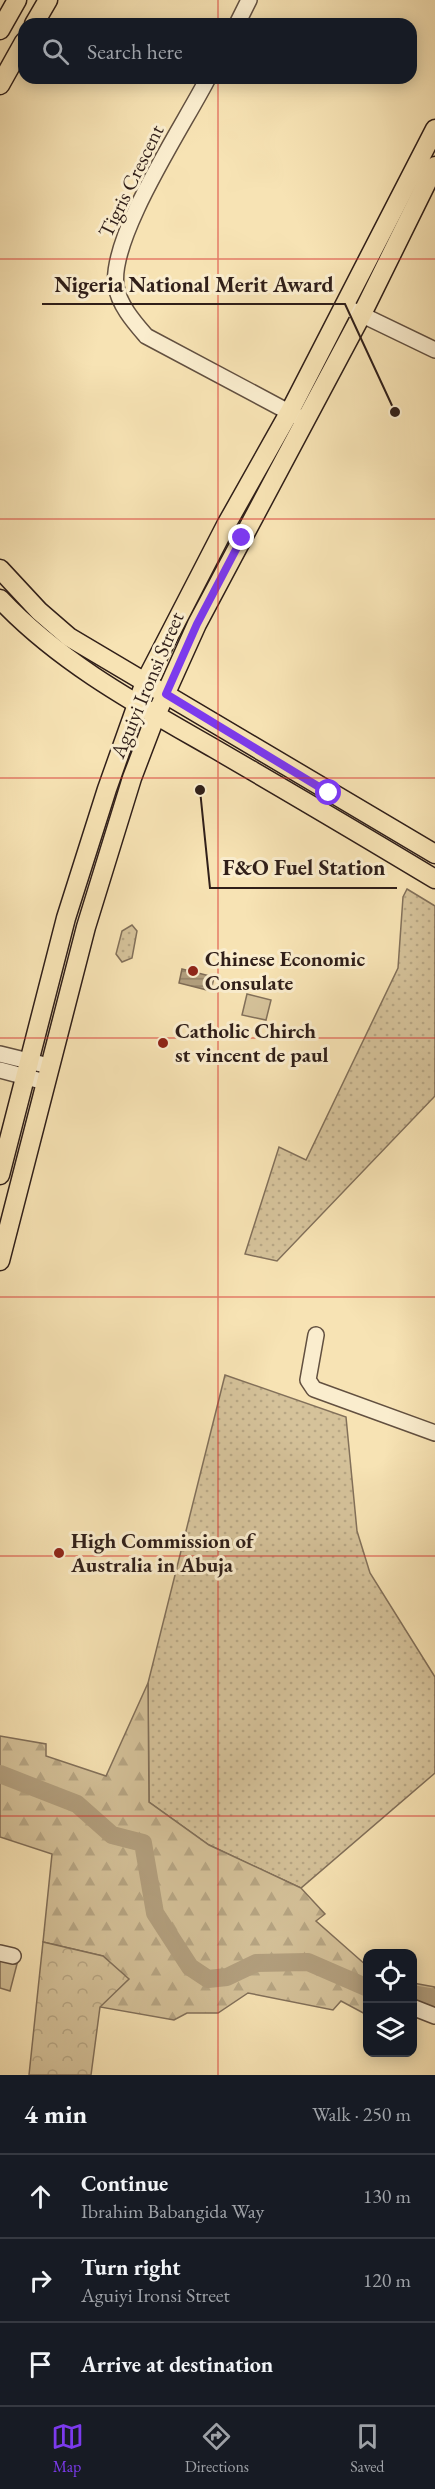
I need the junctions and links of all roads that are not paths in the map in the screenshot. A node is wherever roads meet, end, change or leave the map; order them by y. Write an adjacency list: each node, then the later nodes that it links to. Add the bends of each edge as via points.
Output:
1 (17, 0): 6 (main road)
2 (48, 0): 4 (main road)
3 (249, 0): 5 (street)
4 (38, 18)
5 (240, 18)
6 (0, 30)
7 (18, 52): 8 (main road)
8 (0, 84)
9 (205, 84): 15 (street, Tigris Crescent, via 119,250 116,288 133,322 147,336)
10 (435, 129): 12 (main road, Aguiyi Ironsi Street)
11 (435, 166): 13 (main road, Aguiyi Ironsi Street)
12 (344, 306): 13 (street); 15 (main road, Aguiyi Ironsi Street)
13 (361, 316): 14 (street); 16 (main road, Aguiyi Ironsi Street)
14 (435, 350)
15 (289, 413): 16 (street, Tigris Crescent); 19 (main road, Aguiyi Ironsi Street)
16 (305, 421): 20 (main road, Aguiyi Ironsi Street, via 197,624)
17 (0, 569): 19 (main road, via 69,636)
18 (0, 599): 21 (main road, via 69,659)
19 (145, 682): 20 (main road); 21 (main road, Aguiyi Ironsi Street)
20 (166, 694): 22 (main road, Aguiyi Ironsi Street); 23 (main road)
21 (137, 703): 22 (main road); 26 (main road, Aguiyi Ironsi Street, via 83,864)
22 (156, 715): 24 (main road); 28 (main road, Aguiyi Ironsi Street, via 102,869)
23 (435, 854)
24 (435, 879)
25 (0, 1054): 26 (street)
26 (26, 1069): 27 (street); 28 (street); 29 (main road, Aguiyi Ironsi Street)
27 (0, 1070)
28 (47, 1074): 30 (main road, Aguiyi Ironsi Street)
29 (0, 1175)
30 (0, 1261)
31 (316, 1335): 32 (street, via 308,1380 314,1389)
32 (435, 1433)
33 (417, 2009): 34 (street)
34 (435, 2016)

